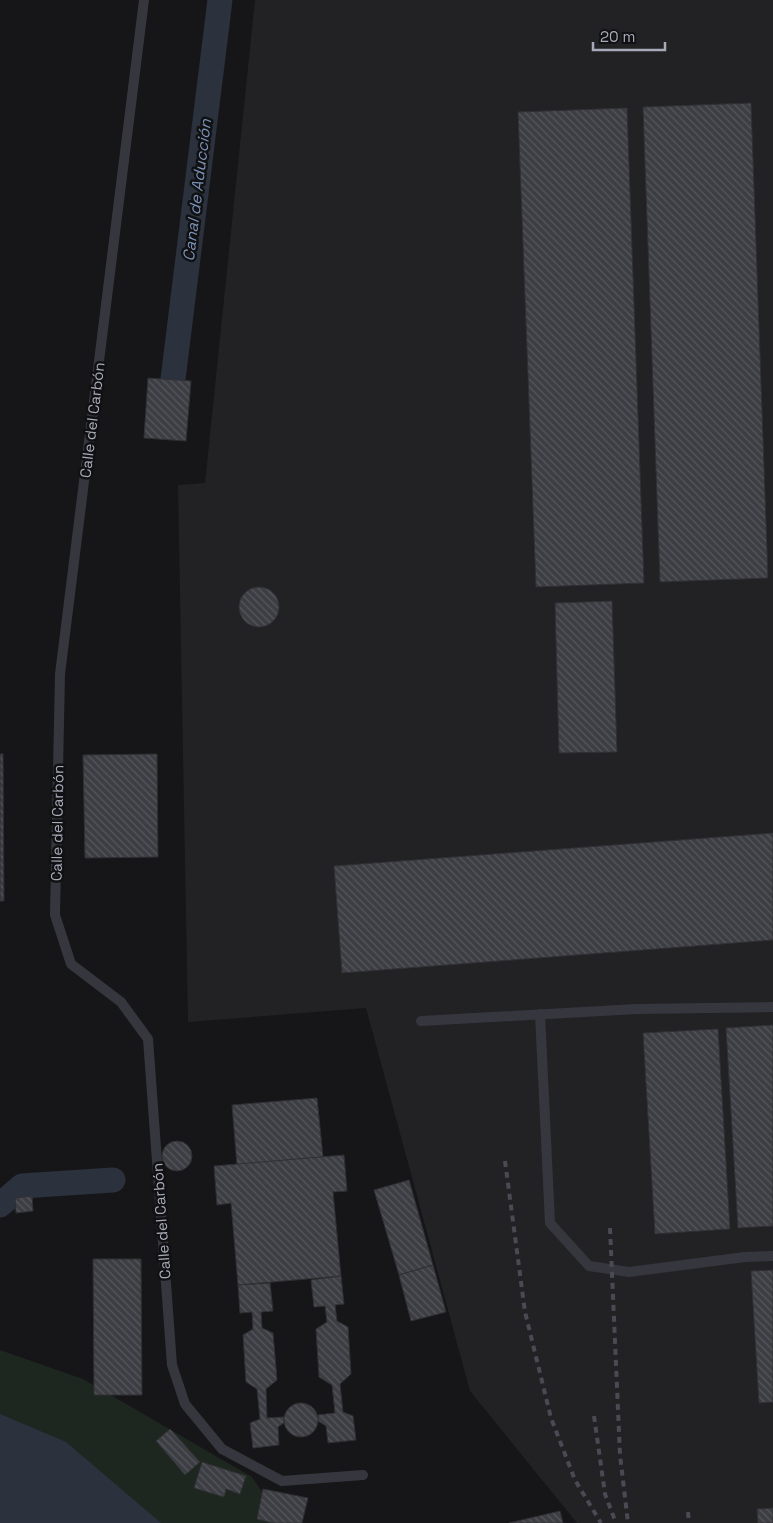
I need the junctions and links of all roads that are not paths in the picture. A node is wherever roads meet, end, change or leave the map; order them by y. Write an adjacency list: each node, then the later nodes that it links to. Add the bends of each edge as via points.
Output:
1 (144, 0): 6 (lane, Calle del Carbón, via 60,674 54,915 71,964 121,1002 148,1039 172,1365 186,1404 222,1450 282,1481)
2 (773, 1007): 3 (lane)
3 (540, 1014): 4 (lane); 5 (lane, via 550,1223 589,1266 630,1272)
4 (421, 1021)
5 (773, 1256)
6 (363, 1475)

